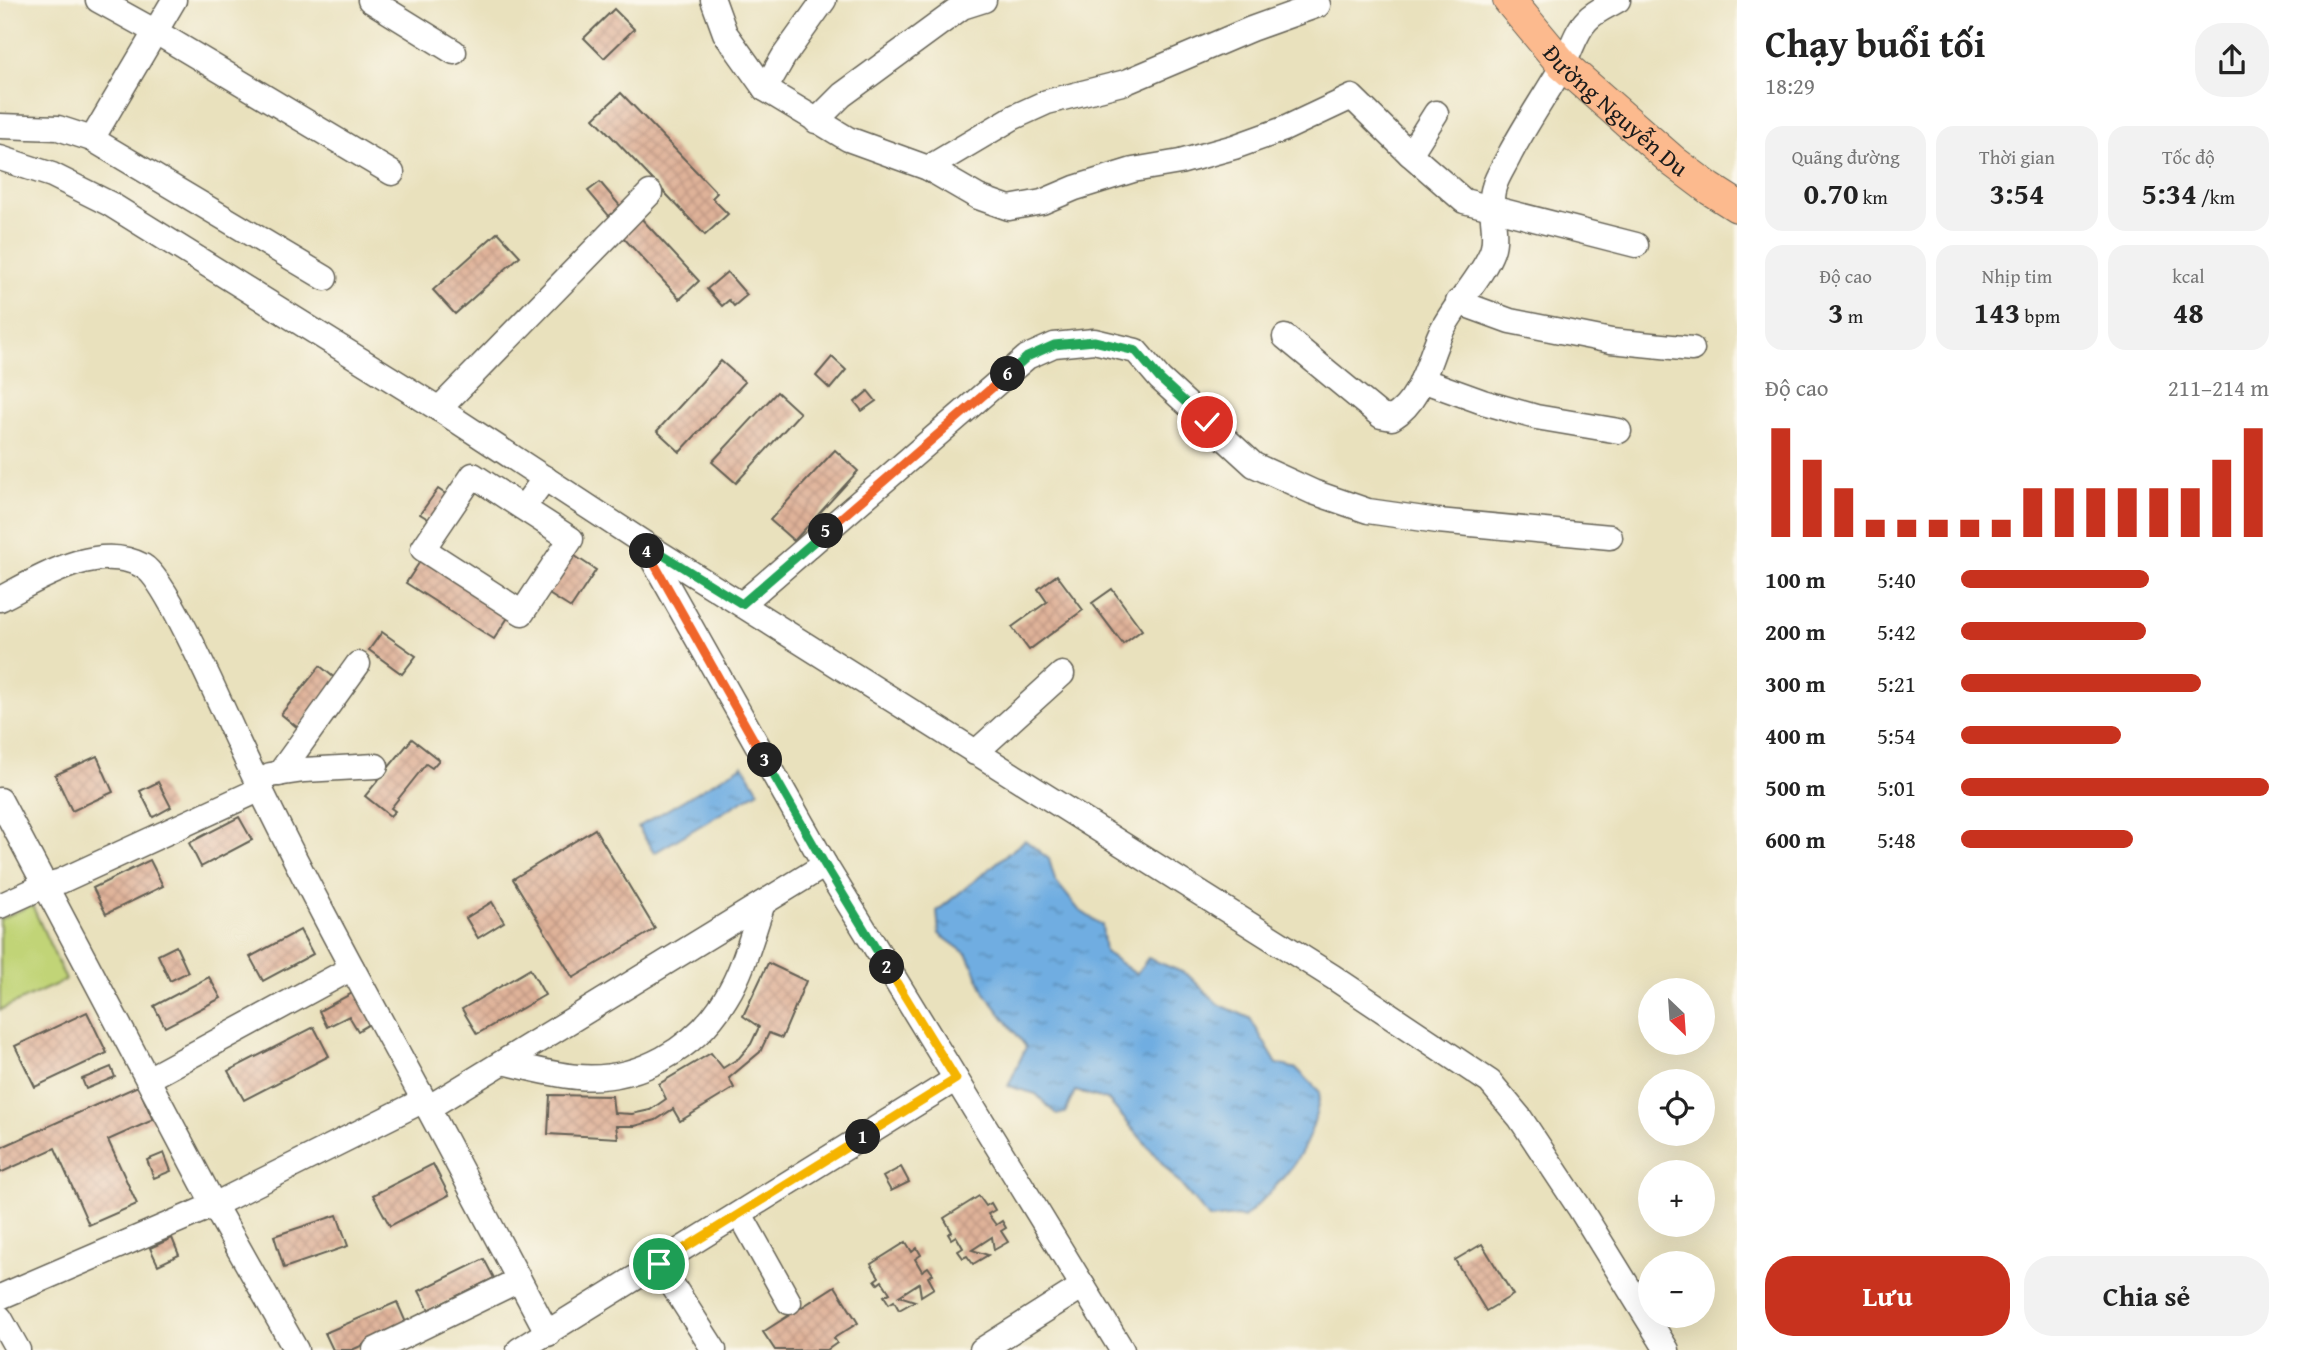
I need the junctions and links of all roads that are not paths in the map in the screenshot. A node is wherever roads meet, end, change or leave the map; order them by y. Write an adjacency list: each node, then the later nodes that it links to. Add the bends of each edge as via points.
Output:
1 (98, 0): 10 (street)
2 (174, 0): 10 (street)
3 (370, 0): 11 (street)
4 (713, 0): 13 (street, via 725,33)
5 (824, 0): 13 (street)
6 (984, 0): 15 (street, via 962,7 842,95)
7 (1509, 0): 12 (main road, Đường Nguyễn Du)
8 (1618, 0): 12 (street, via 1587,19)
9 (1318, 5): 20 (street, via 1126,82 1047,102)
10 (156, 32): 17 (street); 21 (street)
11 (454, 52)
12 (1563, 65): 23 (main road, Đường Nguyễn Du, via 1674,162); 24 (street, via 1494,184)
13 (765, 89): 15 (street)
14 (1436, 113): 18 (street)
15 (816, 121): 20 (street, via 848,139)
16 (0, 126): 17 (street, via 58,128)
17 (92, 139): 26 (street)
18 (1410, 154): 20 (street, via 1352,97 1234,148 1133,170 1042,202 1009,208 978,197); 24 (street, via 1464,201)
19 (0, 158): 31 (street, via 52,175 110,204)
20 (928, 168)
21 (392, 173)
22 (650, 193): 31 (street)
23 (1737, 206)
24 (1491, 209): 25 (street); 27 (street, via 1493,249)
25 (1636, 245)
26 (325, 278)
27 (1458, 302): 29 (street, via 1510,321 1611,341); 30 (street)
28 (1285, 337): 30 (street, via 1381,416 1392,418 1400,413)
29 (1692, 349)
30 (1422, 380): 32 (street, via 1536,417)
31 (439, 409): 33 (street)
32 (1619, 431)
33 (545, 478): 34 (street); 36 (street)
34 (523, 508): 34 (street, via 473,475 424,548 522,613 571,539)
35 (1610, 537): 38 (street, via 1368,511 1313,492 1254,466 1136,351 1094,341 1054,345 1027,357)
36 (642, 542): 38 (street); 45 (street)
37 (0, 599): 43 (street, via 57,569 96,559 127,558 147,567)
38 (742, 604): 41 (street)
39 (358, 664): 43 (street)
40 (1062, 674): 41 (street)
41 (975, 752): 70 (street, via 1333,977 1490,1082 1520,1118 1579,1207)
42 (376, 766): 43 (street, via 304,770)
43 (265, 780): 46 (street, via 73,876); 49 (street)
44 (0, 800): 46 (street)
45 (825, 865): 47 (street); 52 (street)
46 (46, 885): 48 (street); 51 (street)
47 (763, 903): 50 (street); 50 (street, via 727,998 678,1051 641,1068 593,1077)
48 (0, 906)
49 (352, 968): 51 (street); 53 (street)
50 (504, 1062): 53 (street)
51 (148, 1079): 54 (street)
52 (956, 1079): 55 (street); 58 (street)
53 (426, 1104): 54 (street); 57 (street)
54 (214, 1205): 59 (street); 64 (street)
55 (740, 1214): 56 (street); 60 (street)
56 (659, 1264): 62 (street); 67 (street)
57 (519, 1280): 62 (street); 65 (street)
58 (1083, 1286): 68 (street); 69 (street)
59 (0, 1297)
60 (789, 1302)
61 (0, 1318): 63 (street)
62 (548, 1334): 66 (street)
63 (18, 1350)
64 (296, 1350)
65 (375, 1350)
66 (519, 1350)
67 (714, 1350)
68 (982, 1350)
69 (1122, 1350)
70 (1667, 1350)

